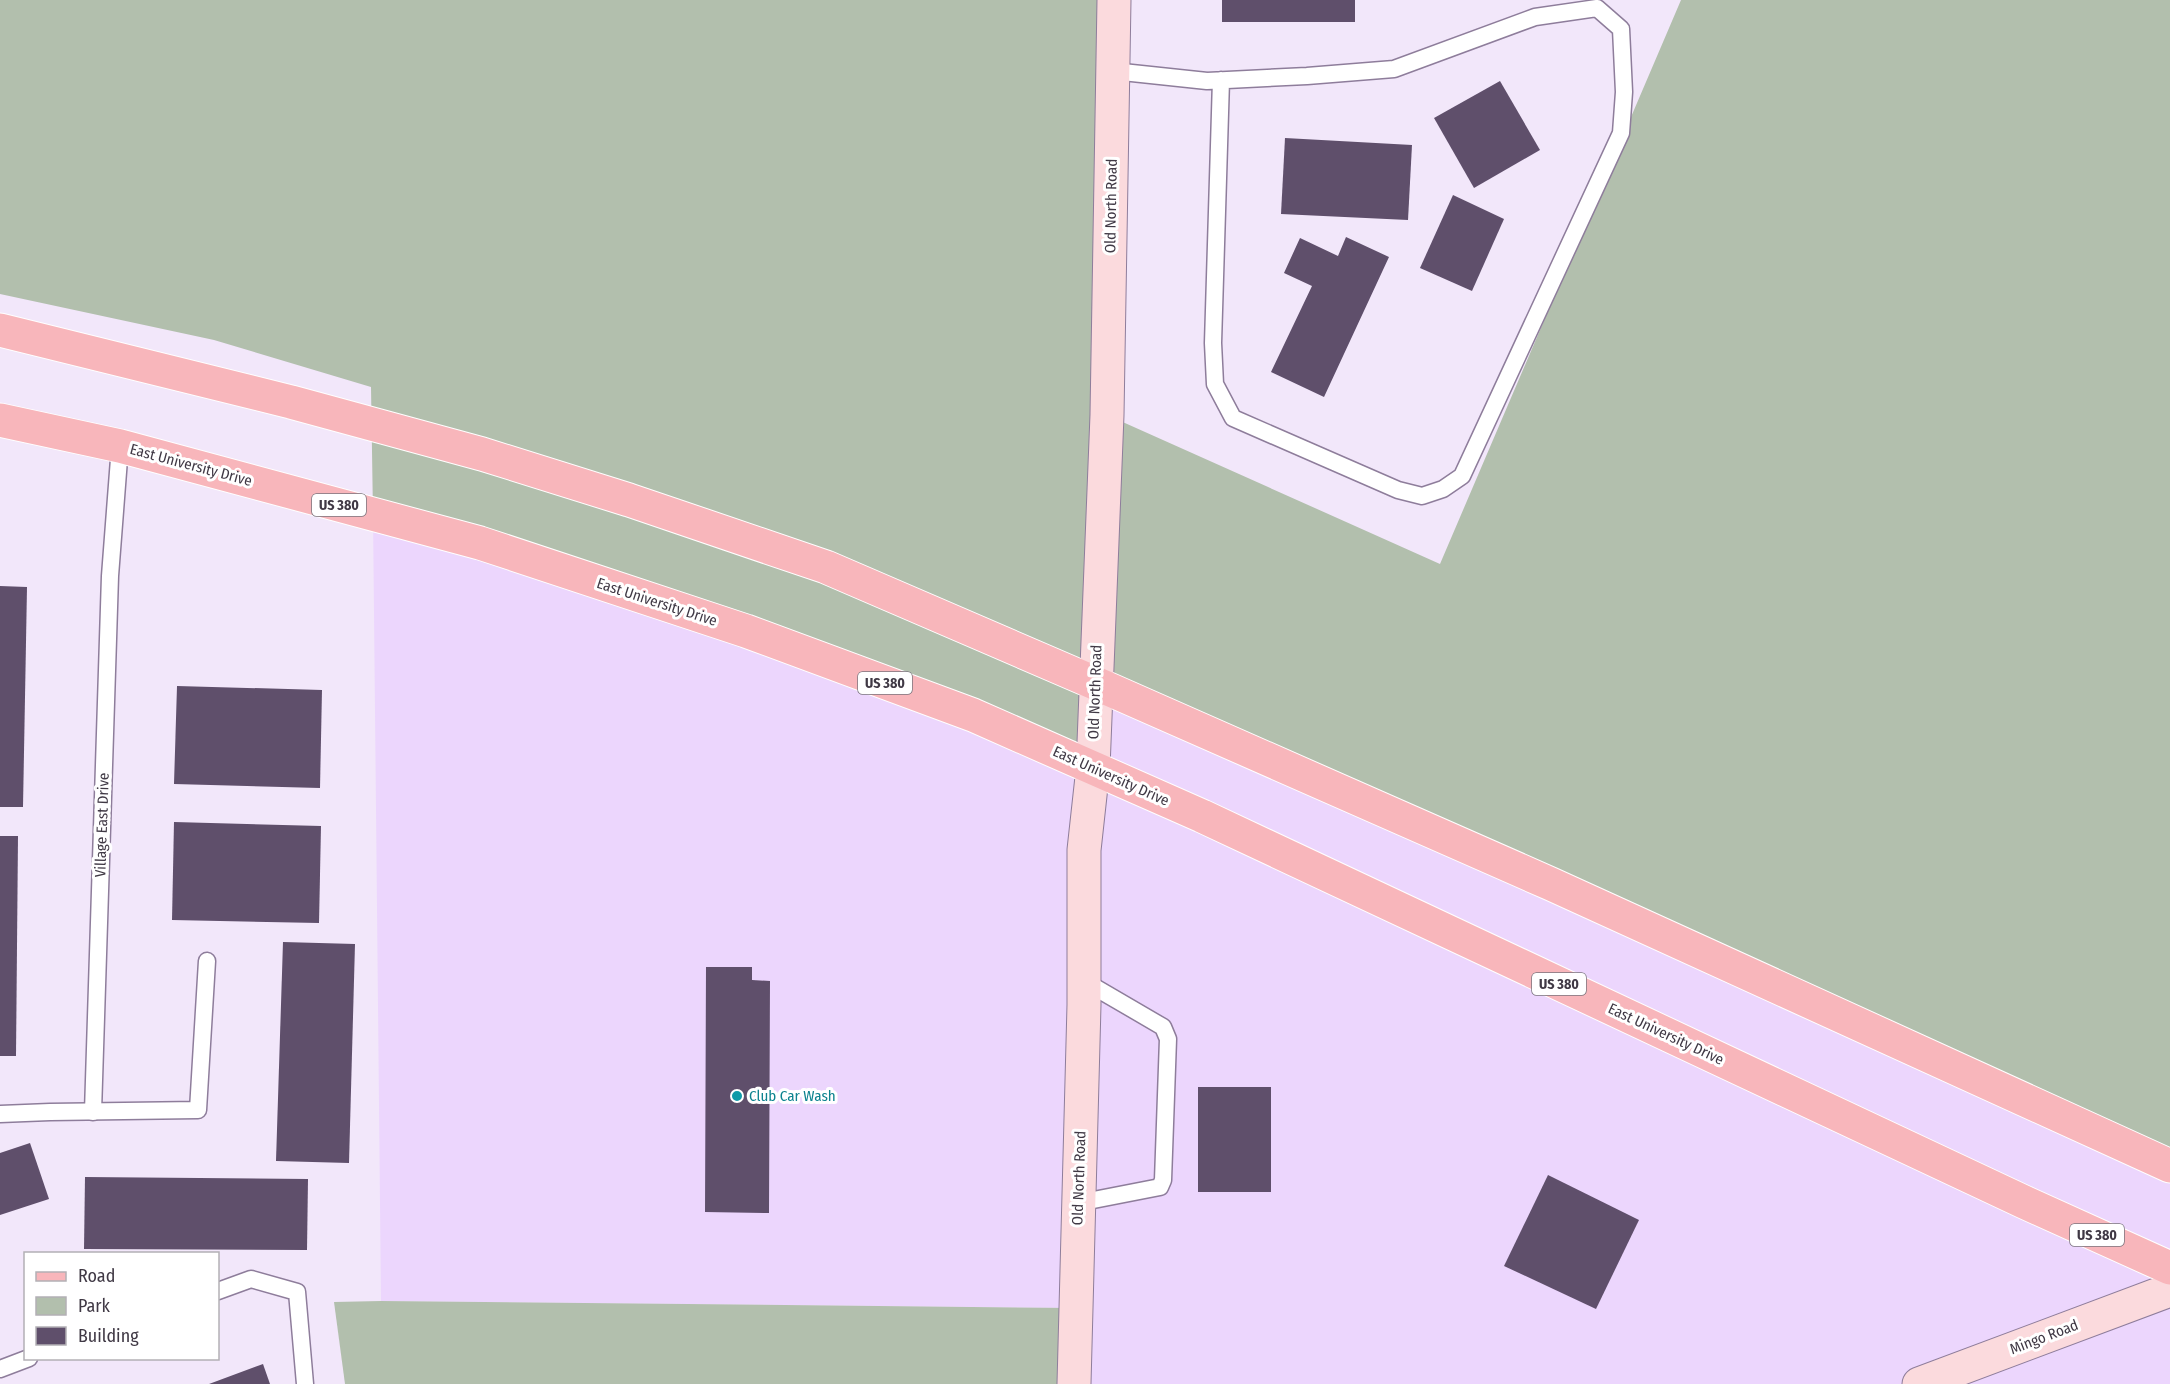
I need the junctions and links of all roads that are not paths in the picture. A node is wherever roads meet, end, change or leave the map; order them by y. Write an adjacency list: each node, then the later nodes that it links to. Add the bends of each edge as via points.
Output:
1 (1114, 0): 2 (street, Old North Road)
2 (1113, 71): 3 (lane); 7 (street, Old North Road, via 1107,415)
3 (1221, 80): 3 (lane, via 1394,69 1535,17 1597,8 1621,29 1621,133 1462,476 1443,489 1422,496 1398,490 1233,418 1215,384)
4 (0, 330): 7 (main road, via 302,405 482,454 629,500 826,567)
5 (0, 420): 6 (main road, East University Drive / US 380)
6 (120, 446): 8 (main road, East University Drive / US 380, via 480,543 757,635 973,715); 11 (lane, Village East Drive, via 110,576)
7 (1095, 683): 8 (street, Old North Road); 13 (main road, via 1551,884)
8 (1093, 768): 10 (street, Old North Road, via 1084,850); 15 (main road, East University Drive / US 380)
9 (207, 961): 11 (lane, via 198,1110)
10 (1084, 981): 14 (street, Old North Road); 14 (lane, via 1163,1027 1168,1039 1160,1187)
11 (93, 1112): 12 (lane)
12 (0, 1114)
13 (2158, 1161)
14 (1078, 1203): 21 (street, Old North Road)
15 (2170, 1268)
16 (2170, 1290): 22 (street, Mingo Road)
17 (219, 1291): 20 (lane, via 251,1279 297,1292)
18 (26, 1360): 19 (lane)
19 (0, 1369)
20 (305, 1384)
21 (1074, 1384)
22 (1918, 1384)

